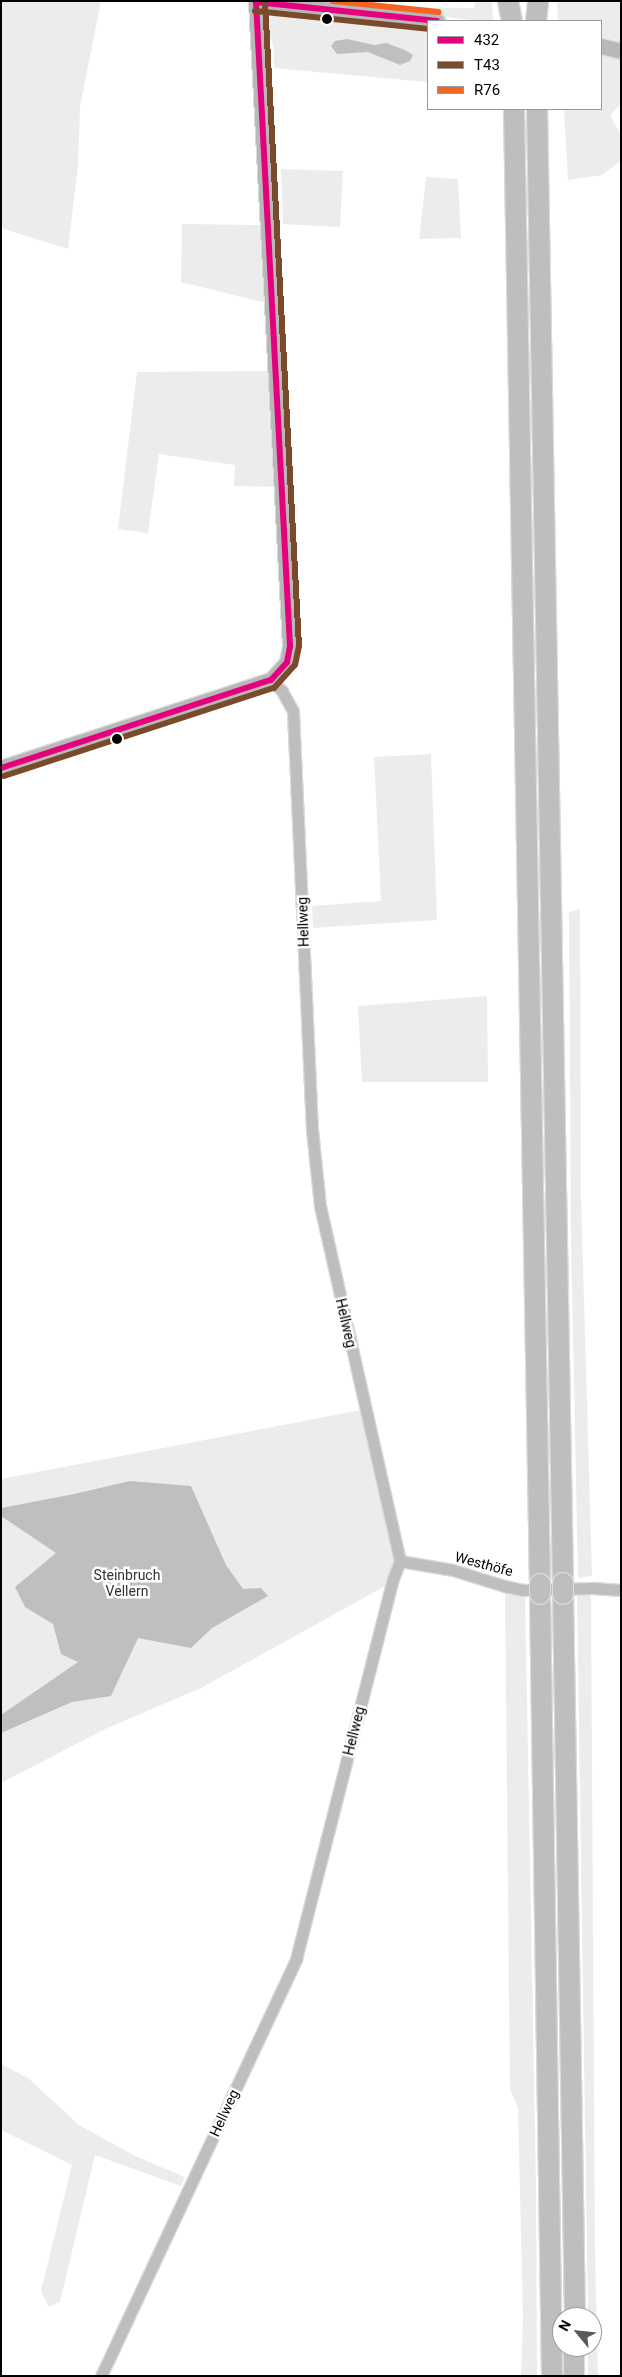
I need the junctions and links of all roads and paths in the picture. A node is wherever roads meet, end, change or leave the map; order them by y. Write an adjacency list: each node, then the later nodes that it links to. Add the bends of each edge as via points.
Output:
1 (508, 1): 6 (highway)
2 (512, 1): 7 (highway)
3 (536, 1): 8 (highway)
4 (256, 2): 5 (main road); 13 (main road, via 290,646 287,662)
5 (427, 20)
6 (512, 20)
7 (512, 20)
8 (535, 20)
9 (602, 46): 10 (main road)
10 (621, 52)
11 (514, 110): 20 (highway)
12 (537, 110): 17 (highway)
13 (271, 680): 14 (main road); 15 (street, Hellweg, via 282,691 293,711 312,1130 320,1206)
14 (1, 768)
15 (400, 1561): 16 (street, Westhöfe, via 453,1570 523,1590); 19 (street, Hellweg, via 296,1959)
16 (621, 1590)
17 (575, 2307)
18 (574, 2357): 21 (highway)
19 (101, 2376)
20 (552, 2376)
21 (574, 2376)

